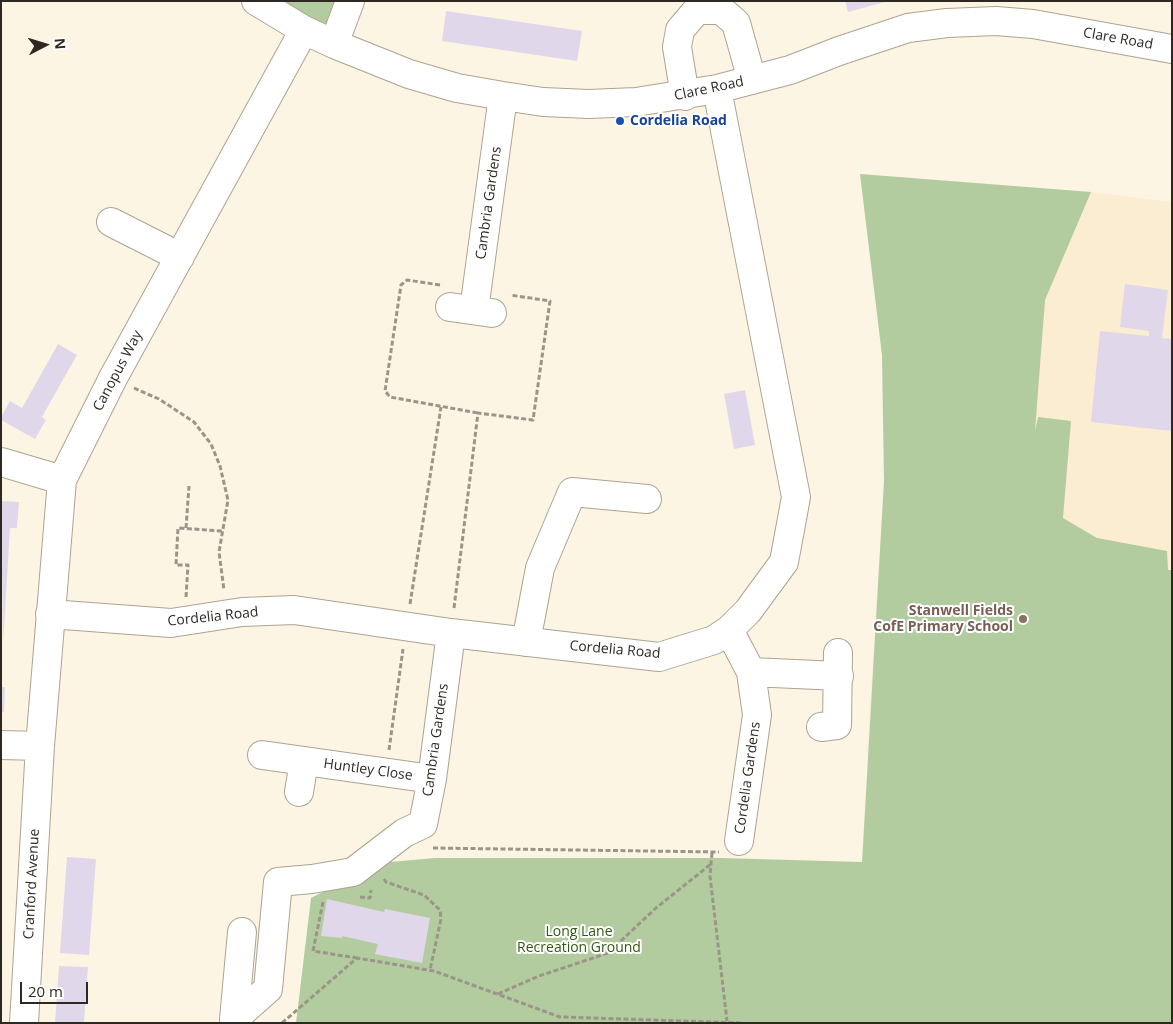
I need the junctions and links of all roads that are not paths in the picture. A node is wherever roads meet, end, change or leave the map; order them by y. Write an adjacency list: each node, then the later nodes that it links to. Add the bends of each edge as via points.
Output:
1 (350, 1): 6 (street)
2 (268, 4): 5 (street, Clare Road)
3 (696, 5): 8 (street, via 722,10 736,24); 11 (street, via 680,30 677,47)
4 (996, 11): 7 (street, Clare Road, via 1033,24); 8 (street, Clare Road, via 908,28 790,70)
5 (304, 30): 6 (street, Clare Road); 13 (street, Canopus Way)
6 (334, 44): 10 (street, Clare Road, via 409,74 457,88)
7 (1172, 49)
8 (752, 80): 9 (street, Clare Road)
9 (717, 89): 11 (street, Clare Road); 19 (street, Cordelia Road, via 796,498 784,562 748,611)
10 (503, 96): 11 (street, Clare Road, via 590,104); 14 (street, Cambria Gardens)
11 (685, 96)
12 (111, 222): 13 (street)
13 (180, 257): 16 (street, Canopus Way, via 113,378)
14 (473, 305)
15 (1, 462): 16 (street)
16 (62, 480): 18 (street, Canopus Way)
17 (647, 499): 21 (street, via 572,492 540,568)
18 (50, 614): 20 (street, Cordelia Road, via 171,623 242,612 294,610); 25 (street, Canopus Way)
19 (729, 630): 21 (street, Cordelia Road, via 714,640 659,657); 22 (street, Cordelia Gardens)
20 (451, 633): 21 (street, Cordelia Road); 28 (street, Cambria Gardens)
21 (526, 642)
22 (751, 672): 23 (street, via 838,664 837,725); 30 (street, Cordelia Gardens, via 757,715)
23 (821, 728)
24 (1, 745): 25 (street)
25 (40, 746): 32 (street, Cranford Avenue)
26 (262, 755): 27 (street, Huntley Close)
27 (304, 761): 28 (street, Huntley Close); 29 (street, Huntley Close)
28 (432, 779): 31 (street, Cambria Gardens, via 423,824 353,872 278,882 268,989 234,1019)
29 (299, 792)
30 (739, 841)
31 (242, 932)
32 (24, 1023)

